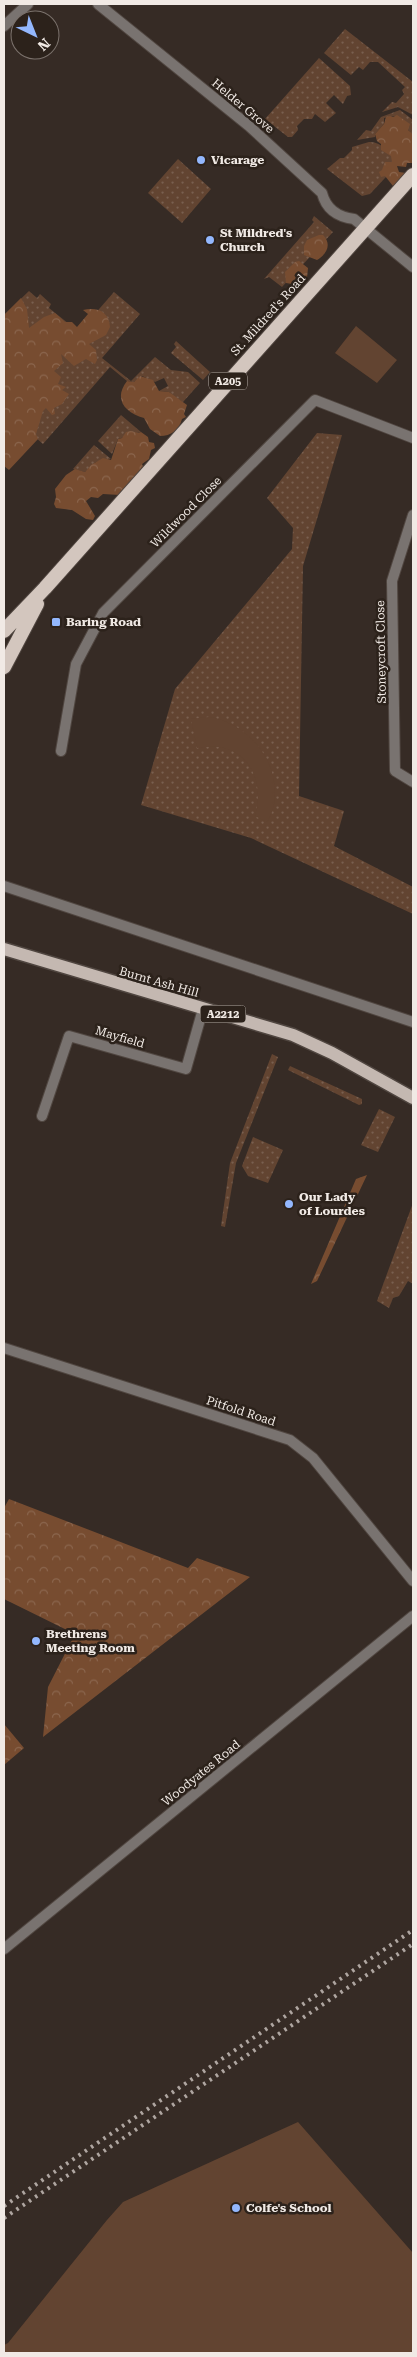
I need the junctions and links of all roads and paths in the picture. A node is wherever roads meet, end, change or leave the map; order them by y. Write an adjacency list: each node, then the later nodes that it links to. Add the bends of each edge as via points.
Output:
1 (28, 4): 3 (street)
2 (98, 4): 5 (street, Helder Grove, via 250,126 322,193 324,203 342,218 354,219)
3 (4, 26)
4 (413, 175): 5 (highway, St. Mildred's Road / A205)
5 (366, 229): 6 (street, Helder Grove); 9 (highway, St. Mildred's Road / A205)
6 (413, 267)
7 (413, 438): 12 (street, Wildwood Close, via 315,400 103,613 76,664)
8 (413, 515): 13 (street, Stoneycroft Close, via 392,582 395,771)
9 (45, 588): 10 (highway, St. Mildred's Road / A205); 11 (highway, St. Mildred's Road / A205)
10 (4, 631)
11 (4, 667)
12 (61, 751)
13 (413, 782)
14 (4, 886): 17 (street)
15 (4, 949): 16 (main road, Burnt Ash Hill / A2212)
16 (203, 1009): 18 (main road, Burnt Ash Hill / A2212, via 292,1035 332,1053); 19 (street, Mayfield, via 186,1068 69,1036)
17 (413, 1022)
18 (413, 1098)
19 (42, 1116)
20 (4, 1348): 21 (street, Pitfold Road, via 290,1440 313,1458)
21 (413, 1581)
22 (413, 1616): 23 (street, Woodyates Road)
23 (4, 1949)

